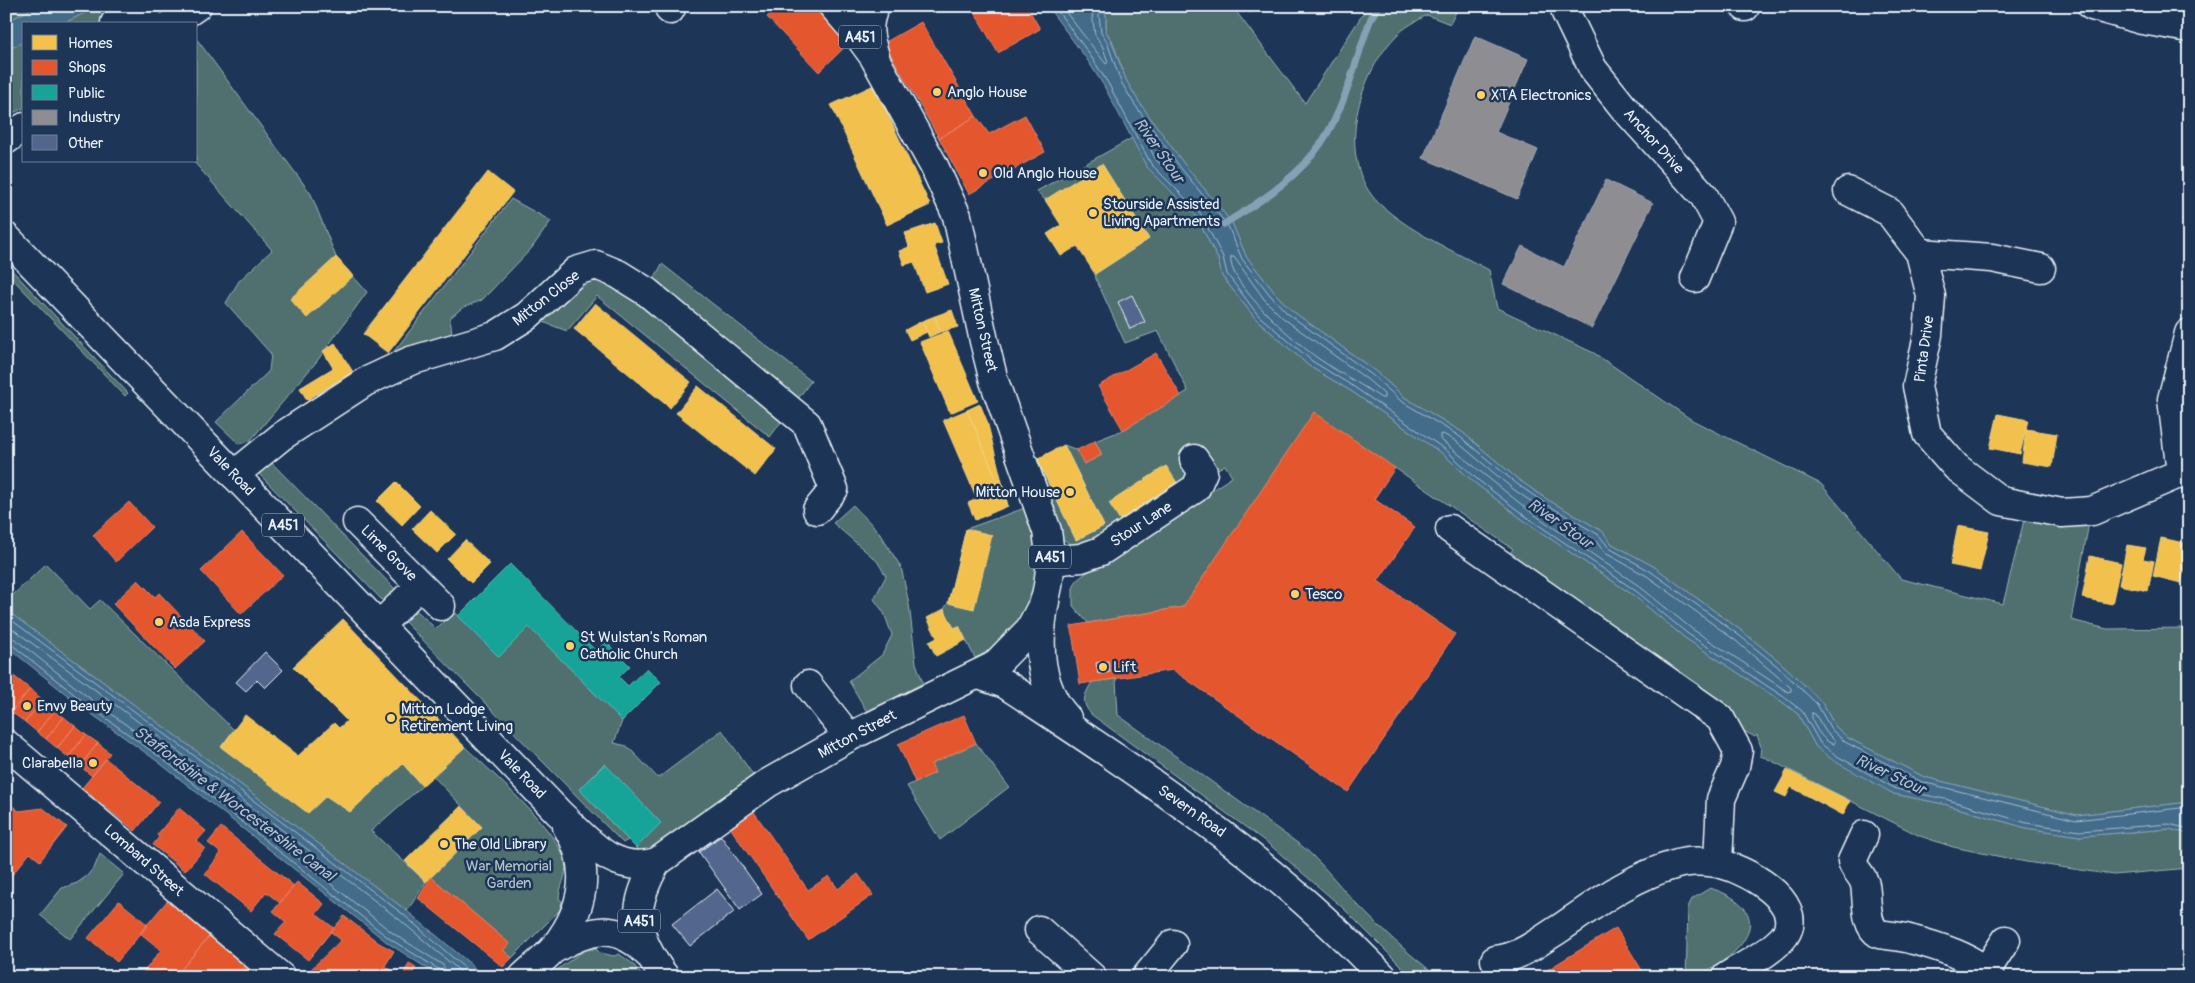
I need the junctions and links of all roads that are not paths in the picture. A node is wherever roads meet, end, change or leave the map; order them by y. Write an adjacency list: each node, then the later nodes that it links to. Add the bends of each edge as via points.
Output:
1 (196, 6): 8 (street)
2 (833, 6): 10 (street, A451, via 858,34)
3 (875, 6): 10 (street, via 869,33)
4 (1565, 6): 20 (street, Anchor Drive, via 1593,69 1704,196 1718,222)
5 (2107, 8): 9 (street, via 2170,26)
6 (117, 22): 7 (street, via 143,10)
7 (149, 22)
8 (174, 22)
9 (2189, 28)
10 (882, 71): 28 (street, Mitton Street / A451, via 934,166 957,216 988,357 1047,531)
11 (22, 122): 12 (street)
12 (6, 126)
13 (22, 128): 14 (street)
14 (6, 140)
15 (1848, 191): 18 (street, Pinta Drive, via 1889,212)
16 (6, 223): 17 (street, Vale Road)
17 (14, 246): 23 (street, Vale Road / A451)
18 (1920, 252): 19 (street, via 1992,258); 24 (street, Pinta Drive, via 1931,296 1928,335 1917,386 1927,434 1956,467 2001,501 2062,513 2092,510)
19 (2041, 268)
20 (1695, 278)
21 (2189, 333): 24 (street, via 2172,399)
22 (1194, 459): 28 (street, Stour Lane, via 1203,472 1196,488 1101,550 1081,558)
23 (234, 475): 25 (street, Mitton Close, via 282,436 365,382 410,361 495,336 527,316 576,270 596,265 647,292 807,424 834,488); 32 (street, Vale Road / A451)
24 (2185, 475)
25 (817, 510)
26 (357, 522): 29 (street, Lime Grove)
27 (1450, 529): 41 (street, via 1720,718 1738,751 1735,767 1721,799)
28 (1051, 561): 30 (street, Mitton Street / A451)
29 (420, 585): 31 (street, Lime Grove); 32 (street, Lime Grove)
30 (1045, 600): 33 (street, Mitton Street / A451, via 1022,640); 35 (street, Mitton Street, via 1042,661 1047,688 1064,715)
31 (441, 606)
32 (379, 626): 38 (street, Vale Road / A451)
33 (979, 675): 35 (street, Severn Road, via 1006,684); 36 (street, Mitton Street / A451)
34 (808, 685): 36 (street)
35 (1084, 736): 54 (street, Severn Road, via 1258,860 1327,921)
36 (849, 737): 40 (street, Mitton Street / A451, via 768,783)
37 (6, 744): 49 (street, Lombard Street)
38 (559, 813): 40 (street, A451, via 591,843 616,860 642,867); 45 (street, via 581,855 584,873 575,915)
39 (1864, 835): 48 (street, via 1854,853 1853,866 1865,882 1870,925 1879,934 1915,940 1965,959)
40 (658, 862): 46 (street, A451, via 639,900 640,925)
41 (1718, 863): 47 (street, via 1676,864 1648,874 1524,951 1508,959); 55 (street, via 1744,873 1774,891 1785,905 1789,919 1785,934 1774,945)
42 (1039, 930): 52 (street)
43 (2006, 940): 48 (street)
44 (1174, 944): 53 (street)
45 (553, 949): 46 (street, via 578,935 610,933 625,935); 50 (street)
46 (648, 954): 51 (street, A451)
47 (1495, 960)
48 (1988, 974)
49 (280, 977)
50 (523, 977)
51 (665, 977)
52 (1092, 977)
53 (1146, 977)
54 (1383, 977)
55 (1726, 977)

